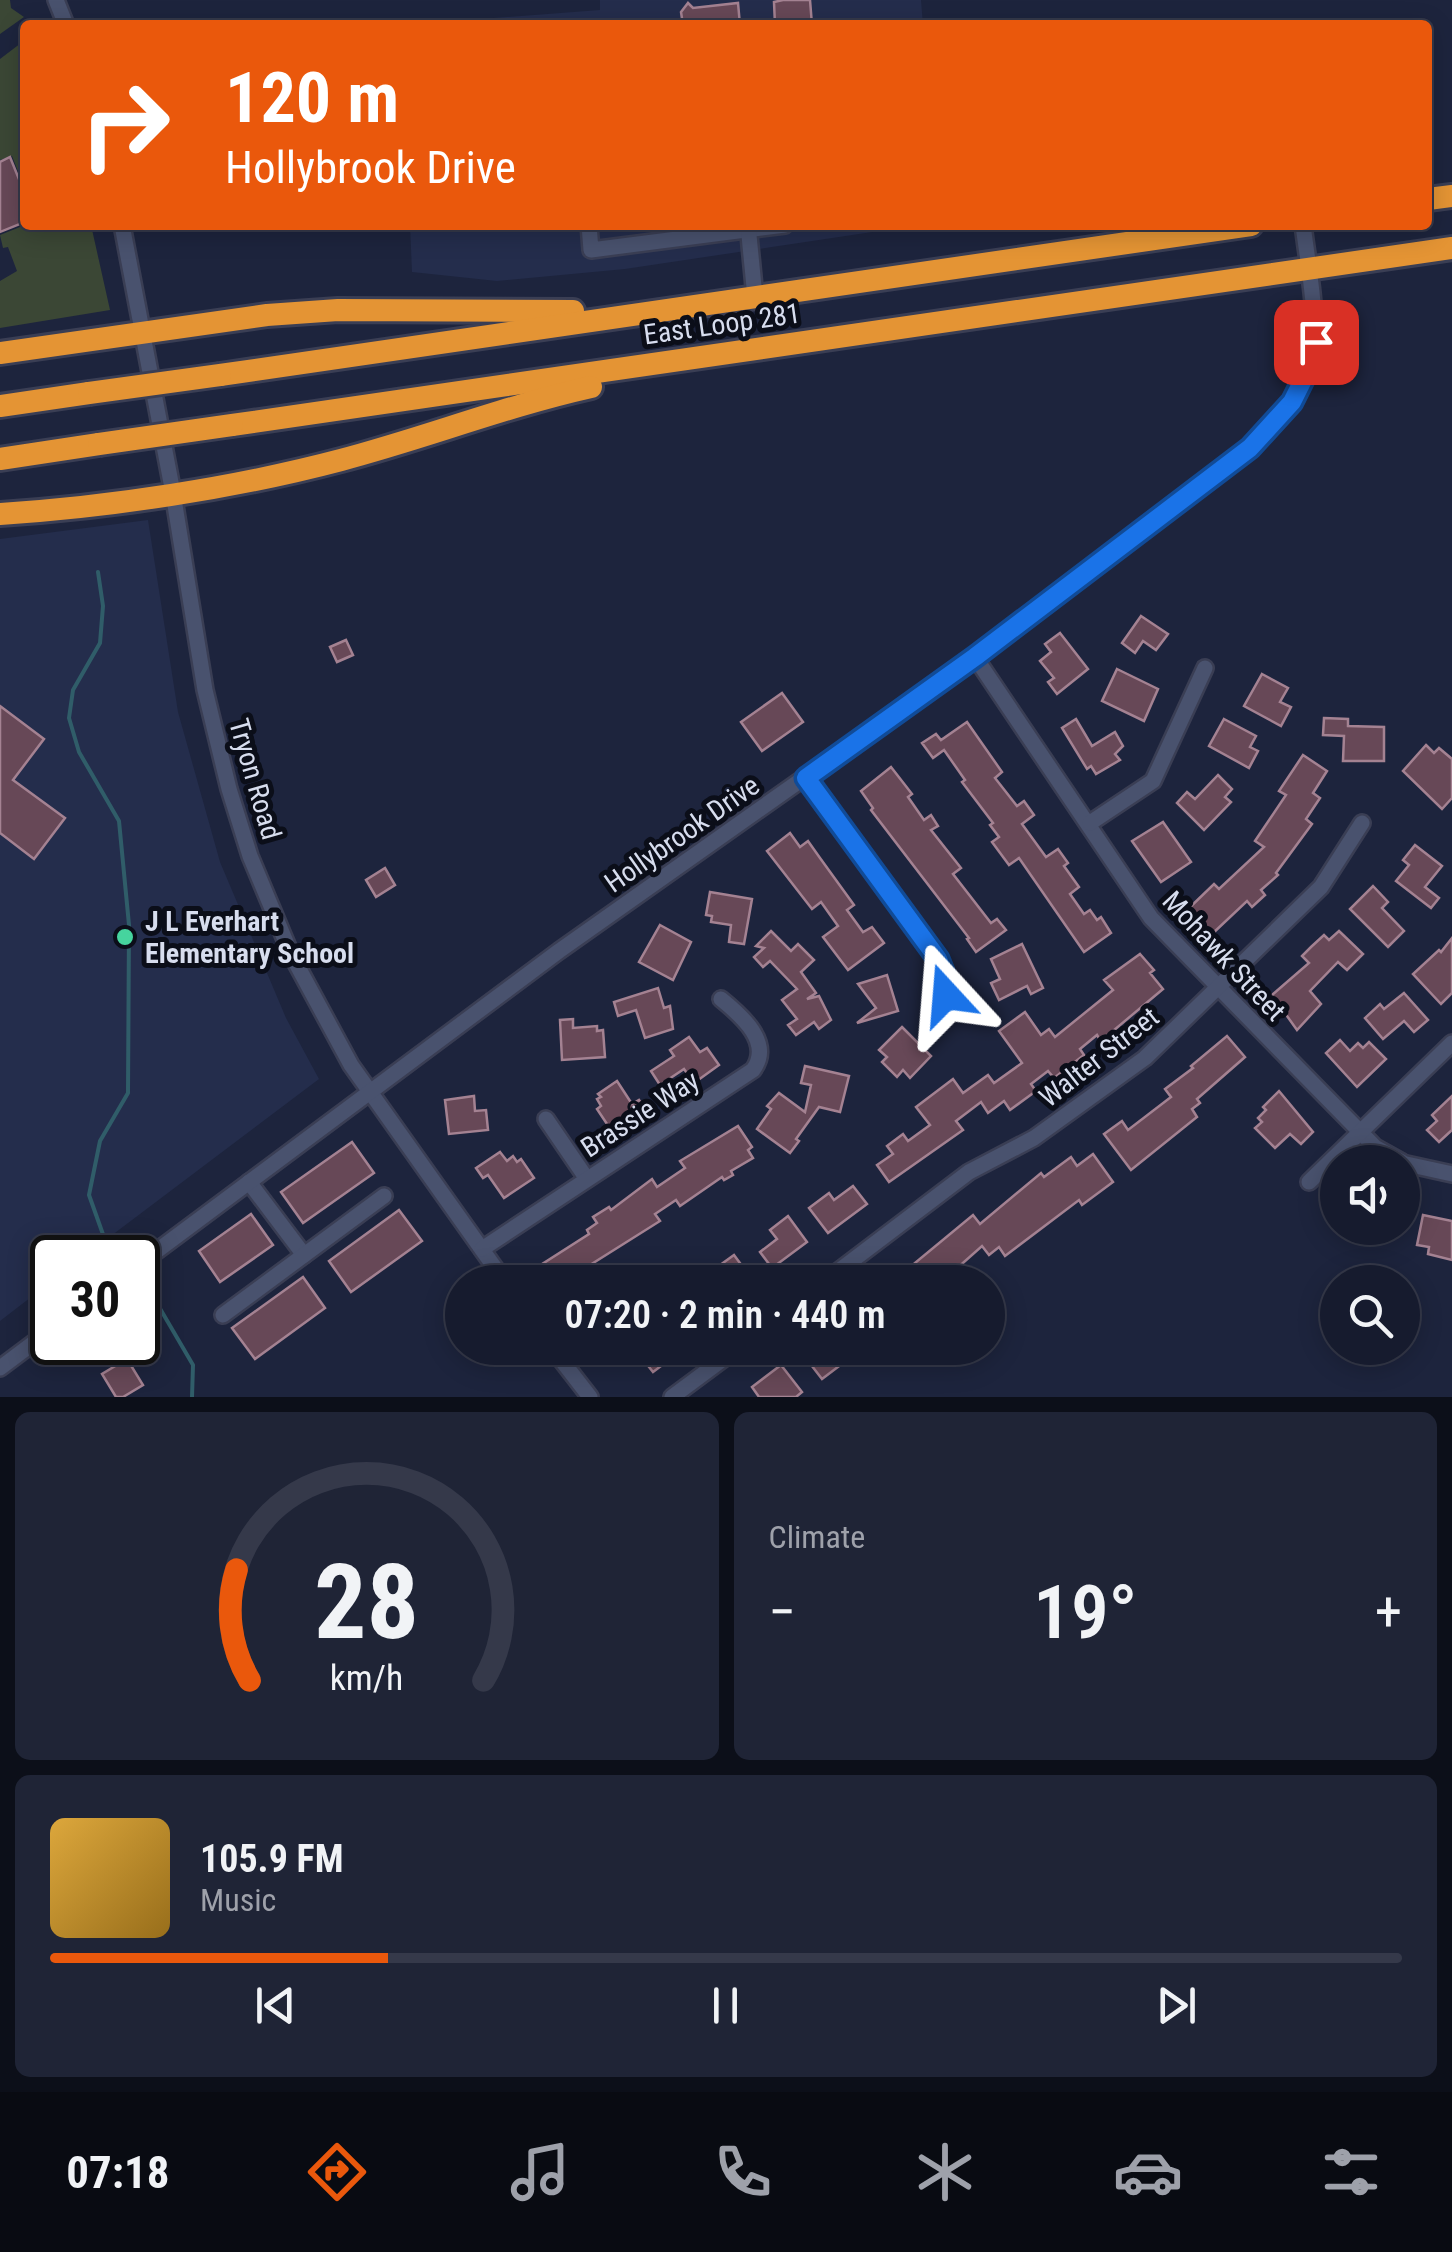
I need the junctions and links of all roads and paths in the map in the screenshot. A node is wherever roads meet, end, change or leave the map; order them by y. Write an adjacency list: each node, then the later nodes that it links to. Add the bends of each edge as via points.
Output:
1 (123, 230): 12 (street, Tryon Road)
2 (589, 230): 7 (street, via 591,250)
3 (722, 230): 7 (street)
4 (748, 230): 10 (street)
5 (1216, 230): 10 (highway, East Loop 281)
6 (1304, 230): 9 (street, Hollybrook Drive)
7 (664, 233)
8 (1452, 248): 9 (highway, East Loop 281)
9 (1309, 270): 14 (highway, East Loop 281); 19 (street, Hollybrook Drive, via 1316,342 1304,380 1278,421 1212,479)
10 (755, 297): 11 (highway, East Loop 281)
11 (666, 310): 12 (highway, via 338,310); 15 (highway, East Loop 281, bridge)
12 (143, 333): 13 (highway); 17 (street, Tryon Road)
13 (0, 353)
14 (680, 361): 16 (highway, East Loop 281, bridge); 17 (highway, via 337,461)
15 (0, 406)
16 (0, 459)
17 (173, 493): 18 (highway); 28 (street, Tryon Road, via 205,690 238,820 292,954)
18 (0, 514)
19 (975, 657): 21 (street, Hollybrook Drive); 23 (street, Mohawk Street)
20 (1205, 668): 23 (street, via 1155,778)
21 (806, 778): 25 (street, via 938,959); 28 (street, Hollybrook Drive)
22 (1362, 822): 24 (street, Walter Street, via 1321,887)
23 (1090, 823): 24 (street, Mohawk Street, via 1150,918)
24 (1218, 989): 30 (street, Mohawk Street); 42 (street, Walter Street, via 1139,1063 1027,1143 969,1172)
25 (946, 995)
26 (721, 1000): 34 (street, Brassie Way, via 758,1041 756,1067)
27 (1452, 1043): 30 (street)
28 (369, 1093): 35 (street, Hollybrook Drive); 39 (street, Tryon Road)
29 (546, 1119): 34 (street)
30 (1361, 1134): 31 (street, Mohawk Street); 36 (street)
31 (1372, 1145)
32 (1420, 1167): 33 (street, Mohawk Street)
33 (1452, 1174)
34 (587, 1180): 39 (street, Brassie Way)
35 (249, 1182): 38 (street, Hollybrook Drive); 40 (street)
36 (1309, 1182)
37 (384, 1196): 40 (street)
38 (160, 1249)
39 (482, 1249): 41 (street, Tryon Road)
40 (304, 1255): 43 (street)
41 (493, 1265)
42 (846, 1265)
43 (223, 1314)
44 (30, 1346): 47 (street)
45 (565, 1365): 48 (street)
46 (715, 1365): 49 (street)
47 (0, 1368)
48 (590, 1397)
49 (672, 1397)

